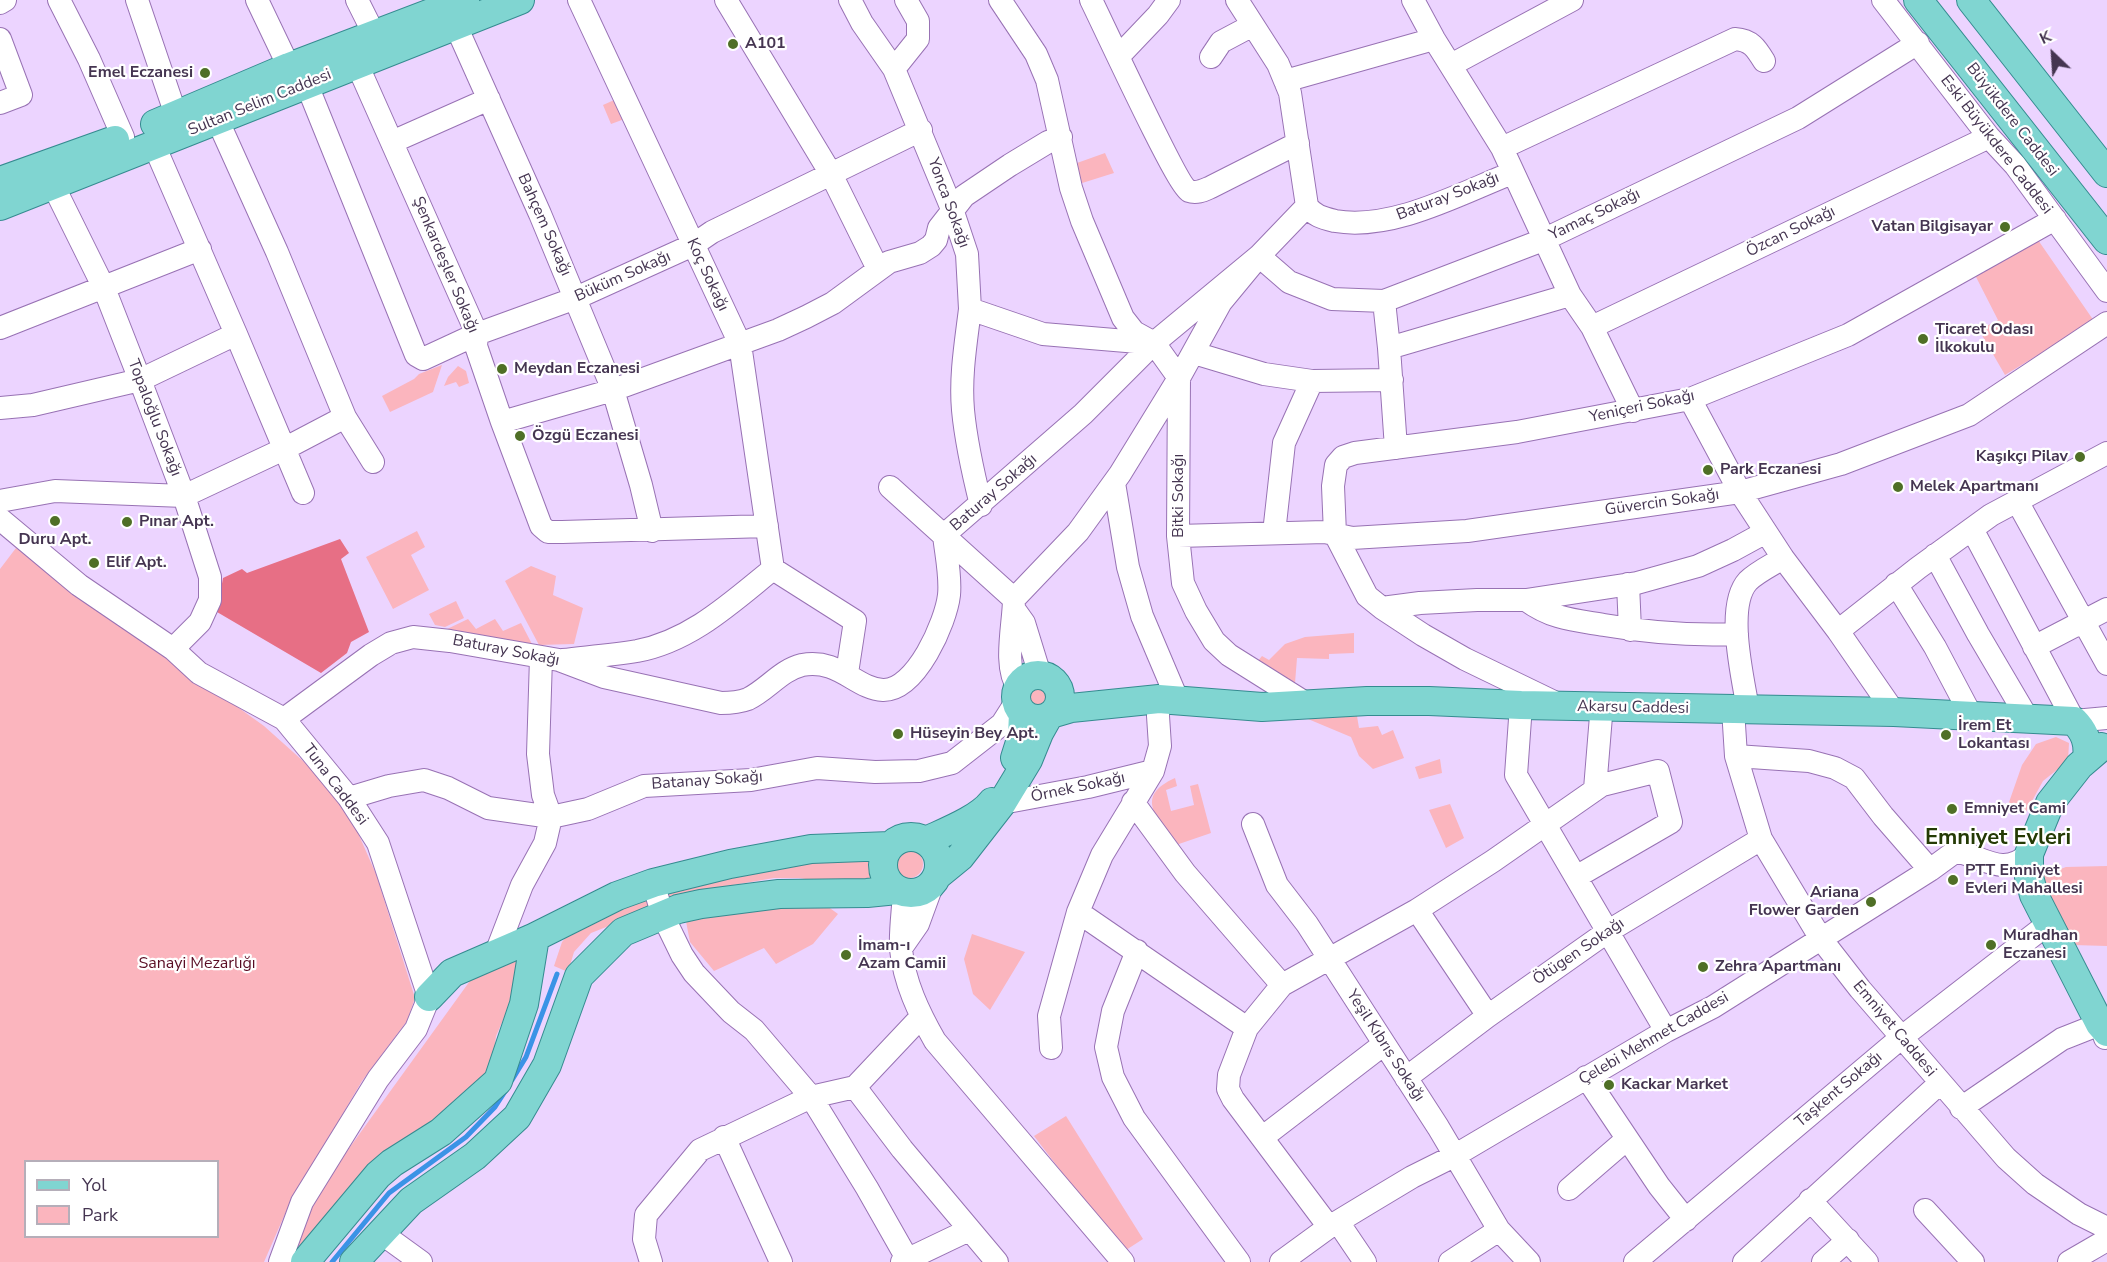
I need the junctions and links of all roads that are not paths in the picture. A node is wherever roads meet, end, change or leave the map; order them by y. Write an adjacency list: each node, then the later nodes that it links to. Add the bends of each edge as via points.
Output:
1 (5, 0): 20 (street)
2 (59, 0): 40 (street, via 89,59)
3 (137, 0): 37 (street)
4 (257, 0): 33 (street)
5 (357, 0): 23 (street)
6 (520, 0): 21 (main road, Sultan Selim Caddesi)
7 (579, 0): 57 (street, Koç Sokağı)
8 (726, 0): 48 (street)
9 (850, 0): 32 (street, Yonca Sokağı)
10 (906, 0): 32 (street, via 918,21 918,39)
11 (1000, 0): 41 (street, via 1036,54 1047,80)
12 (1091, 0): 27 (street)
13 (1168, 0): 27 (street)
14 (1238, 0): 22 (street)
15 (1413, 0): 25 (street)
16 (1572, 0): 31 (street)
17 (1883, 0): 26 (street, Eski Büyükdere Caddesi)
18 (1917, 0): 56 (main road, Büyükdere Caddesi)
19 (1971, 0): 47 (main road)
20 (0, 3)
21 (463, 10): 23 (main road, Sultan Selim Caddesi); 30 (main road, Sultan Selim Caddesi); 35 (street, Bahçem Sokağı)
22 (1254, 25): 28 (street, via 1221,42); 34 (street)
23 (374, 34): 33 (main road, Sultan Selim Caddesi)
24 (0, 39): 36 (street, via 21,95)
25 (1434, 39): 31 (street); 34 (street)
26 (1918, 43): 42 (street, Eski Büyükdere Caddesi); 55 (street, Yamaç Sokağı, via 1798,118)
27 (1119, 56): 44 (street, via 1184,187 1190,192 1211,187)
28 (1211, 57)
29 (1764, 61): 45 (street, via 1755,46 1735,39)
30 (357, 64): 33 (main road, Sultan Selim Caddesi); 43 (street, Şenkardeşler Sokağı)
31 (1451, 65): 45 (street)
32 (894, 69): 39 (street, Yonca Sokağı)
33 (298, 76): 37 (main road, Sultan Selim Caddesi); 38 (main road, Sultan Selim Caddesi); 71 (street, Büküm Sokağı, via 416,355 423,359)
34 (1286, 81): 44 (street)
35 (489, 99): 43 (street); 64 (street, Bahçem Sokağı)
36 (0, 103)
37 (176, 115): 40 (main road, Sultan Selim Caddesi)
38 (217, 119): 40 (main road, Sultan Selim Caddesi); 84 (street, via 278,252)
39 (921, 130): 48 (street, Büküm Sokağı); 53 (street, Yonca Sokağı)
40 (141, 136): 49 (main road, Sultan Selim Caddesi); 50 (main road, Sultan Selim Caddesi); 58 (street)
41 (1061, 137): 53 (street, via 1010,165 964,196); 73 (street, via 1082,221 1123,318 1134,332)
42 (1989, 137): 54 (street, Eski Büyükdere Caddesi); 68 (street, Özcan Sokağı)
43 (392, 142): 71 (street, Şenkardeşler Sokağı)
44 (1298, 143): 52 (street)
45 (1502, 148): 46 (street)
46 (1512, 173): 52 (street, Baturay Sokağı, via 1403,216 1380,221 1350,224 1315,215); 55 (street)
47 (2107, 173)
48 (831, 174): 57 (street, Büküm Sokağı); 60 (street)
49 (0, 181)
50 (53, 185): 51 (main road, Sultan Selim Caddesi); 61 (street, Topaloğlu Sokağı)
51 (0, 206)
52 (1307, 206): 59 (street, Baturay Sokağı)
53 (952, 209): 60 (street, via 931,246); 66 (street, Yonca Sokağı, via 967,254)
54 (2055, 219): 62 (street, Eski Büyükdere Caddesi); 81 (street, Yeniçeri Sokağı, via 1848,335)
55 (1543, 240): 63 (street); 65 (street, Yamaç Sokağı)
56 (2107, 240)
57 (693, 245): 64 (street, Büküm Sokağı); 72 (street, Koç Sokağı)
58 (200, 249): 61 (street); 70 (street)
59 (1259, 256): 65 (street, Yamaç Sokağı, via 1289,282 1332,299); 73 (street, Baturay Sokağı); 75 (street, via 1221,302)
60 (878, 269): 72 (street, via 824,308)
61 (104, 288): 69 (street); 77 (street, Topaloğlu Sokağı)
62 (2107, 291)
63 (1570, 295): 68 (street); 74 (street)
64 (576, 298): 71 (street, Büküm Sokağı); 80 (street, Bahçem Sokağı)
65 (1384, 302): 74 (street)
66 (970, 309): 73 (street, via 1043,334); 97 (street, Yonca Sokağı, via 963,407 967,450)
67 (2107, 323): 92 (street, Güvercin Sokağı, via 1969,415 1841,464)
68 (1592, 327): 83 (street)
69 (0, 328)
70 (236, 334): 77 (street); 87 (street)
71 (477, 334): 85 (street, Şenkardeşler Sokağı, via 476,346)
72 (740, 344): 80 (street); 99 (street, Koç Sokağı)
73 (1154, 344): 76 (street); 97 (street, Baturay Sokağı)
74 (1389, 348): 78 (street)
75 (1194, 353): 76 (street); 79 (street, via 1264,375)
76 (1179, 378): 90 (street); 106 (street, Bitki Sokağı)
77 (141, 380): 82 (street, via 33,405); 94 (street, Topaloğlu Sokağı)
78 (1392, 380): 79 (street); 86 (street)
79 (1312, 381): 103 (street, via 1284,443)
80 (613, 390): 85 (street); 101 (street, Bahçem Sokağı)
81 (1690, 399): 83 (street, Yeniçeri Sokağı); 92 (street)
82 (0, 408)
83 (1633, 411): 86 (street, Yeniçeri Sokağı)
84 (345, 417): 87 (street); 89 (street)
85 (502, 422): 101 (street, Şenkardeşler Sokağı, via 541,526 548,532)
86 (1396, 448): 104 (street, Yeniçeri Sokağı, via 1355,453 1343,457 1336,465)
87 (284, 449): 93 (street); 94 (street)
88 (2107, 453): 96 (street)
89 (373, 462)
90 (1114, 483): 113 (street, via 1078,532); 126 (street, via 1128,567)
91 (890, 487): 105 (street)
92 (1740, 492): 102 (street); 104 (street, Güvercin Sokağı, via 1467,531 1352,538)
93 (303, 494)
94 (184, 496): 95 (street, via 55,491); 121 (street, Topaloğlu Sokağı, via 210,577 210,600 200,622)
95 (0, 501)
96 (2017, 501): 100 (street); 116 (street)
97 (981, 505): 105 (street, Baturay Sokağı)
98 (0, 519): 121 (street, Tuna Caddesi, via 80,585)
99 (767, 526): 101 (street, Şenkardeşler Sokağı); 109 (street, Koç Sokağı)
100 (1972, 528): 107 (street); 120 (street)
101 (652, 531)
102 (1766, 532): 108 (street); 110 (street, via 1698,566)
103 (1274, 534): 104 (street, Güvercin Sokağı); 106 (street, Güvercin Sokağı)
104 (1335, 534): 114 (street, via 1367,596)
105 (944, 535): 113 (street); 124 (street, Baturay Sokağı, via 949,595 922,663 896,688 884,690)
106 (1178, 536): 127 (street, Bitki Sokağı, via 1183,583 1214,641 1229,655)
107 (1935, 555): 111 (street); 136 (street)
108 (1783, 558): 118 (street); 119 (street, Emniyet Caddesi, via 1749,580 1742,590)
109 (774, 569): 122 (street, via 711,619 675,639 639,651); 124 (street, via 855,621)
110 (1628, 584): 112 (street); 117 (street)
111 (1896, 584): 118 (street); 133 (street)
112 (1526, 600): 114 (street); 117 (street, via 1556,617)
113 (1014, 604): 125 (street, via 1012,674)
114 (1382, 608): 129 (street, via 1465,658)
115 (2107, 609): 116 (street)
116 (2084, 621): 120 (street); 123 (street)
117 (1630, 630): 119 (street, via 1690,636)
118 (1838, 631): 131 (street)
119 (1737, 634): 130 (street, Emniyet Caddesi)
120 (2034, 646): 137 (street)
121 (172, 649): 135 (street, Tuna Caddesi, via 199,673)
122 (550, 659): 124 (street, Baturay Sokağı, via 604,677 721,704 748,698 802,665 819,664); 135 (street, Baturay Sokağı, via 450,640 401,639 350,669); 145 (street, via 538,754 543,795)
123 (2107, 664)
124 (847, 673)
125 (1037, 699): 126 (main road, Akarsu Caddesi, via 1071,708); 144 (main road, via 1039,732 1028,760); 145 (street, Batanay Sokağı, via 952,763 919,771 817,768 751,780 644,786 588,809); 149 (main road, via 1012,765 989,806)
126 (1169, 700): 127 (main road, Akarsu Caddesi, via 1262,707); 140 (street, via 1158,716 1160,746)
127 (1307, 704): 128 (main road, Akarsu Caddesi, via 1429,701)
128 (1521, 705): 129 (main road, Akarsu Caddesi); 147 (street, via 1516,775)
129 (1562, 706): 130 (main road, Akarsu Caddesi)
130 (1740, 709): 131 (main road, Akarsu Caddesi); 139 (street, Emniyet Caddesi)
131 (1894, 712): 133 (main road, Akarsu Caddesi)
132 (1600, 716): 141 (street)
133 (1972, 717): 136 (main road, Akarsu Caddesi)
134 (2107, 718): 137 (street, Akarsu Caddesi)
135 (284, 719): 142 (street, Tuna Caddesi)
136 (2028, 719): 137 (main road, Akarsu Caddesi)
137 (2074, 721): 138 (main road)
138 (2097, 750): 151 (main road, via 2050,802)
139 (1736, 756): 148 (street, Emniyet Caddesi); 152 (street, via 1809,761 1854,778)
140 (1153, 771): 143 (street); 144 (street, Örnek Sokağı)
141 (1595, 789): 147 (street); 153 (street, via 1658,771 1671,822)
142 (349, 798): 145 (street, Batanay Sokağı, via 424,780 488,808); 169 (street, Tuna Caddesi, via 378,843)
143 (1132, 802): 158 (street, via 1102,855); 168 (street, via 1185,873)
144 (1002, 803): 154 (main road, via 960,857)
145 (551, 818): 166 (street, via 545,843 522,885)
146 (1253, 824): 167 (street, Yeşil Kıbrıs Sokağı, via 1277,885)
147 (1546, 824): 153 (street); 157 (street)
148 (1761, 839): 161 (street, Ötügen Sokağı); 163 (street, Emniyet Caddesi)
149 (926, 841): 150 (main road, via 903,838); 154 (main road, via 938,856)
150 (890, 846): 155 (main road, via 811,849); 156 (main road, via 883,870 885,878)
151 (2029, 854): 152 (street, Çelebi Mehmet Caddesi, via 2012,866 2003,866 1956,851); 160 (main road, via 2034,895)
152 (1930, 870): 163 (street, Çelebi Mehmet Caddesi)
153 (1576, 877): 161 (street)
154 (935, 879): 156 (main road, via 920,892); 164 (street, via 918,924)
155 (653, 883): 159 (street); 162 (main road, via 617,896)
156 (900, 891): 159 (main road, via 779,894 700,904); 164 (street)
157 (1417, 909): 167 (street); 170 (street)
158 (1078, 912): 165 (street); 177 (street, via 1049,1016)
159 (663, 916): 182 (street, via 694,973 754,1030); 196 (main road, via 623,932 579,976 547,1065 517,1117 475,1156 411,1201)
160 (2049, 923): 174 (main road); 175 (street, Taşkent Sokağı)
161 (1607, 932): 170 (street, Ötügen Sokağı); 173 (street)
162 (535, 937): 166 (main road); 201 (main road, via 524,1004 498,1081 441,1132 378,1175)
163 (1821, 939): 173 (street, Çelebi Mehmet Caddesi, via 1713,1007); 175 (street, Emniyet Caddesi)
164 (901, 948): 171 (street, via 905,973)
165 (1137, 951): 172 (street); 208 (street, via 1113,1011 1106,1047 1113,1077 1134,1118)
166 (496, 953): 169 (main road, via 452,973)
167 (1328, 958): 168 (street); 176 (street, Yeşil Kıbrıs Sokağı)
168 (1282, 985): 172 (street)
169 (429, 997): 200 (street, via 416,1029 378,1079 302,1202)
170 (1488, 1016): 179 (street, Ötügen Sokağı)
171 (921, 1017): 181 (street); 207 (street, via 935,1041)
172 (1247, 1028): 185 (street, via 1229,1075 1228,1089)
173 (1666, 1031): 178 (street, Çelebi Mehmet Caddesi)
174 (2105, 1033): 183 (street, via 2062,1039)
175 (1902, 1037): 180 (street, Emniyet Caddesi); 191 (street, Taşkent Sokağı)
176 (1384, 1044): 179 (street, Yeşil Kıbrıs Sokağı); 185 (street)
177 (1051, 1048)
178 (1586, 1077): 186 (street); 187 (street, Çelebi Mehmet Caddesi)
179 (1406, 1078): 187 (street, Yeşil Kıbrıs Sokağı)
180 (1940, 1083): 183 (street, Emniyet Caddesi); 189 (street)
181 (855, 1088): 182 (street); 194 (street)
182 (811, 1097): 184 (street); 199 (street)
183 (1961, 1108): 193 (street, Emniyet Caddesi, via 2035,1184)
184 (724, 1137): 204 (street, via 700,1150 646,1215 644,1239); 205 (street)
185 (1263, 1137): 192 (street)
186 (1627, 1139): 188 (street); 191 (street)
187 (1454, 1156): 192 (street, Çelebi Mehmet Caddesi); 195 (street, Yeşil Kıbrıs Sokağı)
188 (1569, 1189)
189 (1810, 1200): 197 (street); 214 (street)
190 (1924, 1210): 217 (street)
191 (1686, 1220): 213 (street, Taşkent Sokağı)
192 (1334, 1224): 209 (street, Çelebi Mehmet Caddesi); 210 (street)
193 (2107, 1228)
194 (969, 1230): 199 (street); 206 (street)
195 (1499, 1230): 211 (street); 212 (street, Yeşil Kıbrıs Sokağı)
196 (381, 1233): 202 (main road); 203 (street)
197 (1848, 1240): 215 (street); 216 (street)
198 (2107, 1240): 218 (street)
199 (906, 1261)
200 (280, 1262)
201 (304, 1262)
202 (354, 1262)
203 (421, 1262)
204 (651, 1262)
205 (781, 1262)
206 (997, 1262)
207 (1123, 1262)
208 (1239, 1262)
209 (1281, 1262)
210 (1365, 1262)
211 (1450, 1262)
212 (1529, 1262)
213 (1635, 1262)
214 (1744, 1262)
215 (1823, 1262)
216 (1867, 1262)
217 (1973, 1262)
218 (2069, 1262)

